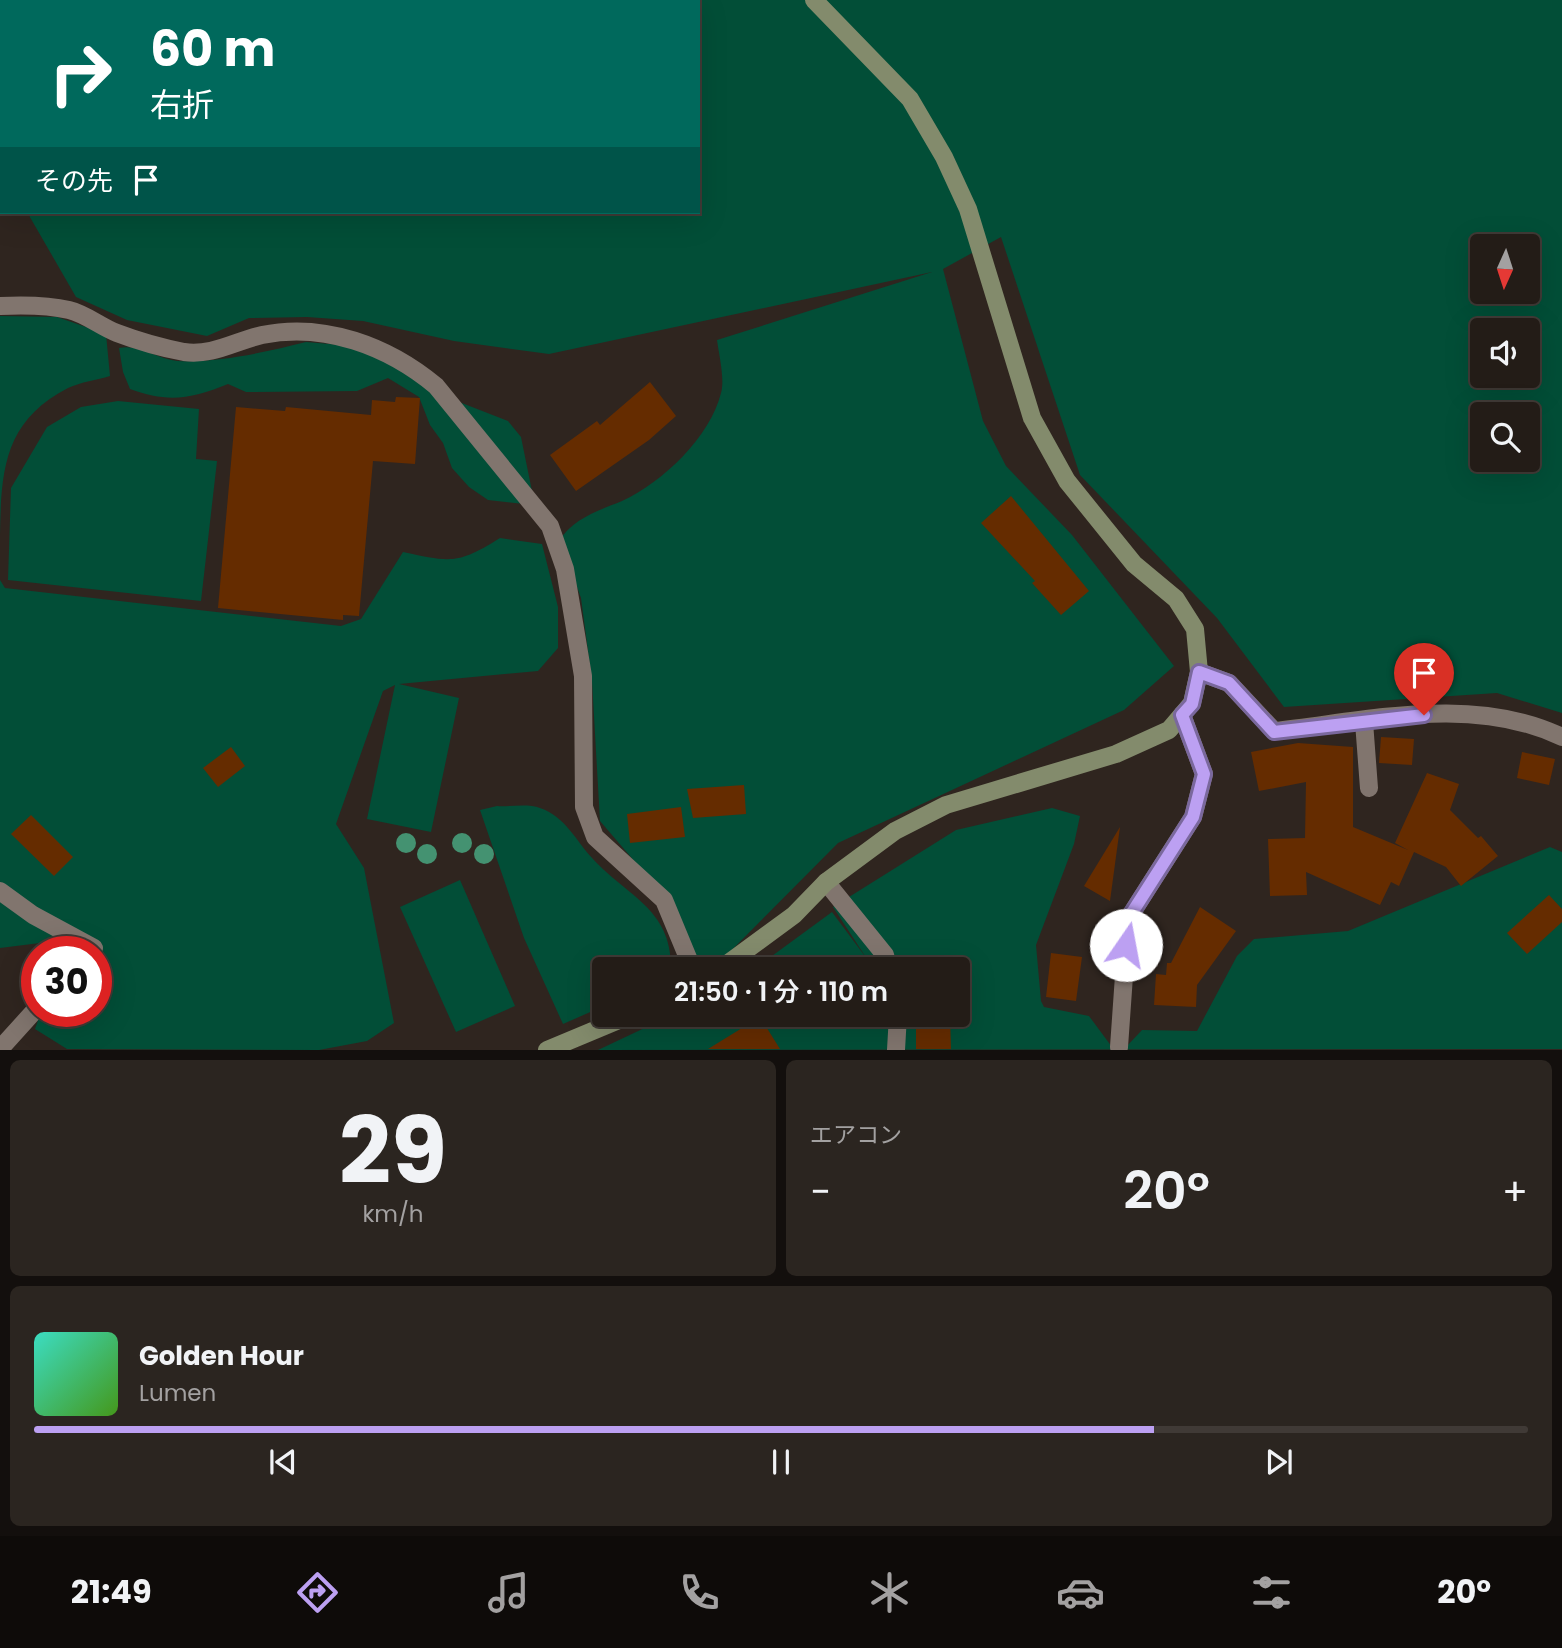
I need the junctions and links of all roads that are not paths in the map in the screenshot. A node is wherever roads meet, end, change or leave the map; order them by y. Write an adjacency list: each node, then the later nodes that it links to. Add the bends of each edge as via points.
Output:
1 (814, 0): 3 (street, via 910,99 937,146 968,209 1032,418 1067,481 1133,564 1176,599 1195,629)
2 (0, 306): 11 (street, via 71,310 117,333 185,352 218,350 290,332 344,337 376,348 436,386 550,526 565,569 583,676 583,807 595,837 664,900)
3 (1199, 672): 4 (street, via 1192,704); 5 (street, via 1229,683 1274,732)
4 (1182, 715): 8 (street, via 1169,730 1116,754 946,805 895,831); 17 (street, via 1204,774 1193,817 1128,919)
5 (1364, 722): 6 (street, via 1476,713 1511,718); 7 (street)
6 (1562, 737)
7 (1369, 788)
8 (825, 882): 12 (street, via 794,915); 13 (street)
9 (0, 891): 10 (street)
10 (61, 936)
11 (688, 957)
12 (737, 957)
13 (886, 957)
14 (21, 1026): 18 (street)
15 (601, 1027): 19 (street)
16 (897, 1027): 20 (street)
17 (1119, 1047)
18 (0, 1049)
19 (547, 1049)
20 (896, 1049)

